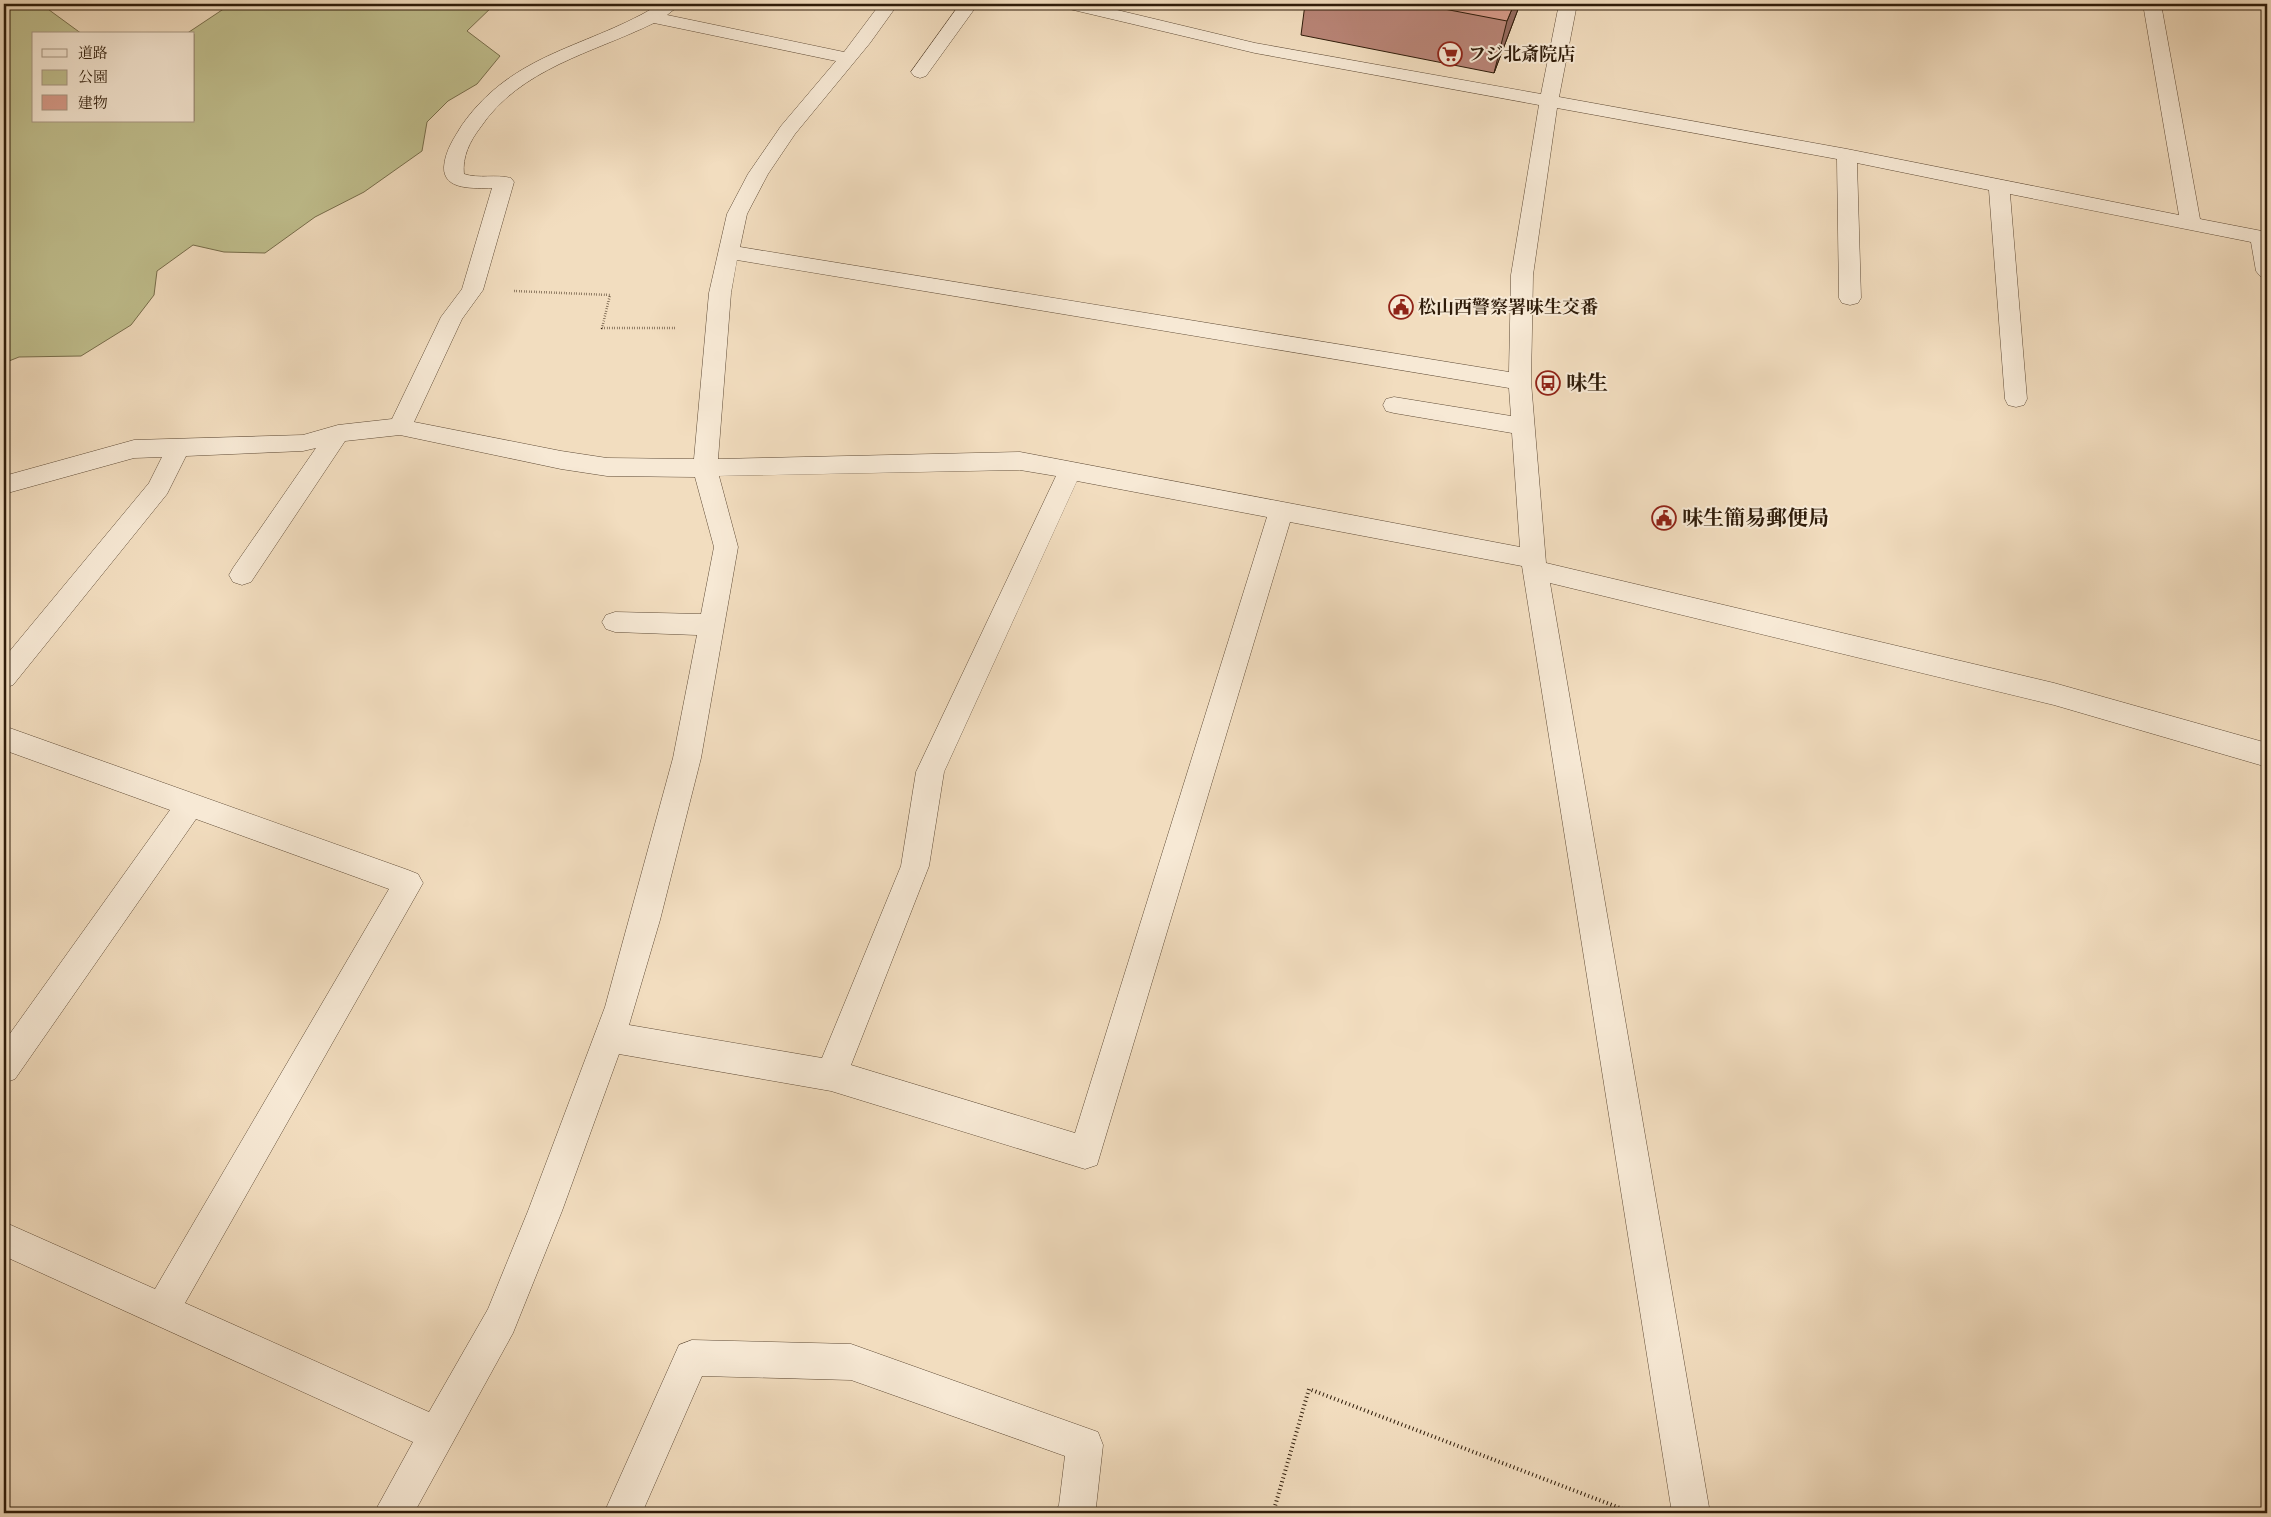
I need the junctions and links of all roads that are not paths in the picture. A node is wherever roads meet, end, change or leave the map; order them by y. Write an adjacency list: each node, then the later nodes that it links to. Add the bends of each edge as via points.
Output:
1 (672, 4): 7 (street)
2 (889, 4): 8 (street)
3 (969, 4): 9 (street)
4 (1071, 4): 10 (street, via 1255,48)
5 (1568, 4): 10 (street)
6 (2152, 4): 13 (street)
7 (653, 17): 8 (street); 22 (street, via 538,68 513,83 486,106 462,140 453,167 455,177 468,182 504,182 472,290 452,317)
8 (848, 58): 15 (street, via 788,130 758,174 737,214)
9 (920, 72)
10 (1549, 100): 11 (street); 18 (street, via 1522,275)
11 (1847, 155): 12 (street); 17 (street)
12 (2000, 186): 13 (street); 19 (street)
13 (2190, 224): 14 (street)
14 (2264, 239): 16 (street)
15 (728, 252): 18 (street); 25 (street, via 720,293)
16 (2267, 271)
17 (1850, 298)
18 (1520, 382): 21 (street)
19 (2016, 400)
20 (1394, 405): 21 (street)
21 (1523, 426): 29 (street)
22 (400, 427): 23 (street); 25 (street, via 607,467)
23 (338, 433): 24 (street, via 303,443); 30 (street)
24 (178, 448): 27 (street, via 134,449); 33 (street, via 160,488)
25 (705, 468): 26 (street, via 1020,461); 32 (street, via 726,548)
26 (1070, 470): 28 (street); 39 (street, via 930,772 915,866)
27 (4, 485)
28 (1281, 511): 29 (street); 39 (street, via 1085,1153)
29 (1534, 564): 35 (street, via 2054,694); 46 (street)
30 (242, 575)
31 (615, 622): 32 (street)
32 (712, 625): 37 (street, via 687,758 645,920)
33 (4, 677)
34 (4, 738): 36 (street)
35 (2267, 755)
36 (190, 805): 38 (street); 41 (street, via 408,883)
37 (609, 1037): 39 (street); 42 (street, via 501,1321)
38 (4, 1068)
39 (831, 1076)
40 (4, 1239): 41 (street)
41 (162, 1310): 42 (street)
42 (438, 1435): 43 (street)
43 (393, 1513)
44 (623, 1513): 45 (street, via 692,1358 850,1362 1085,1445)
45 (1074, 1513)
46 (1692, 1513)

